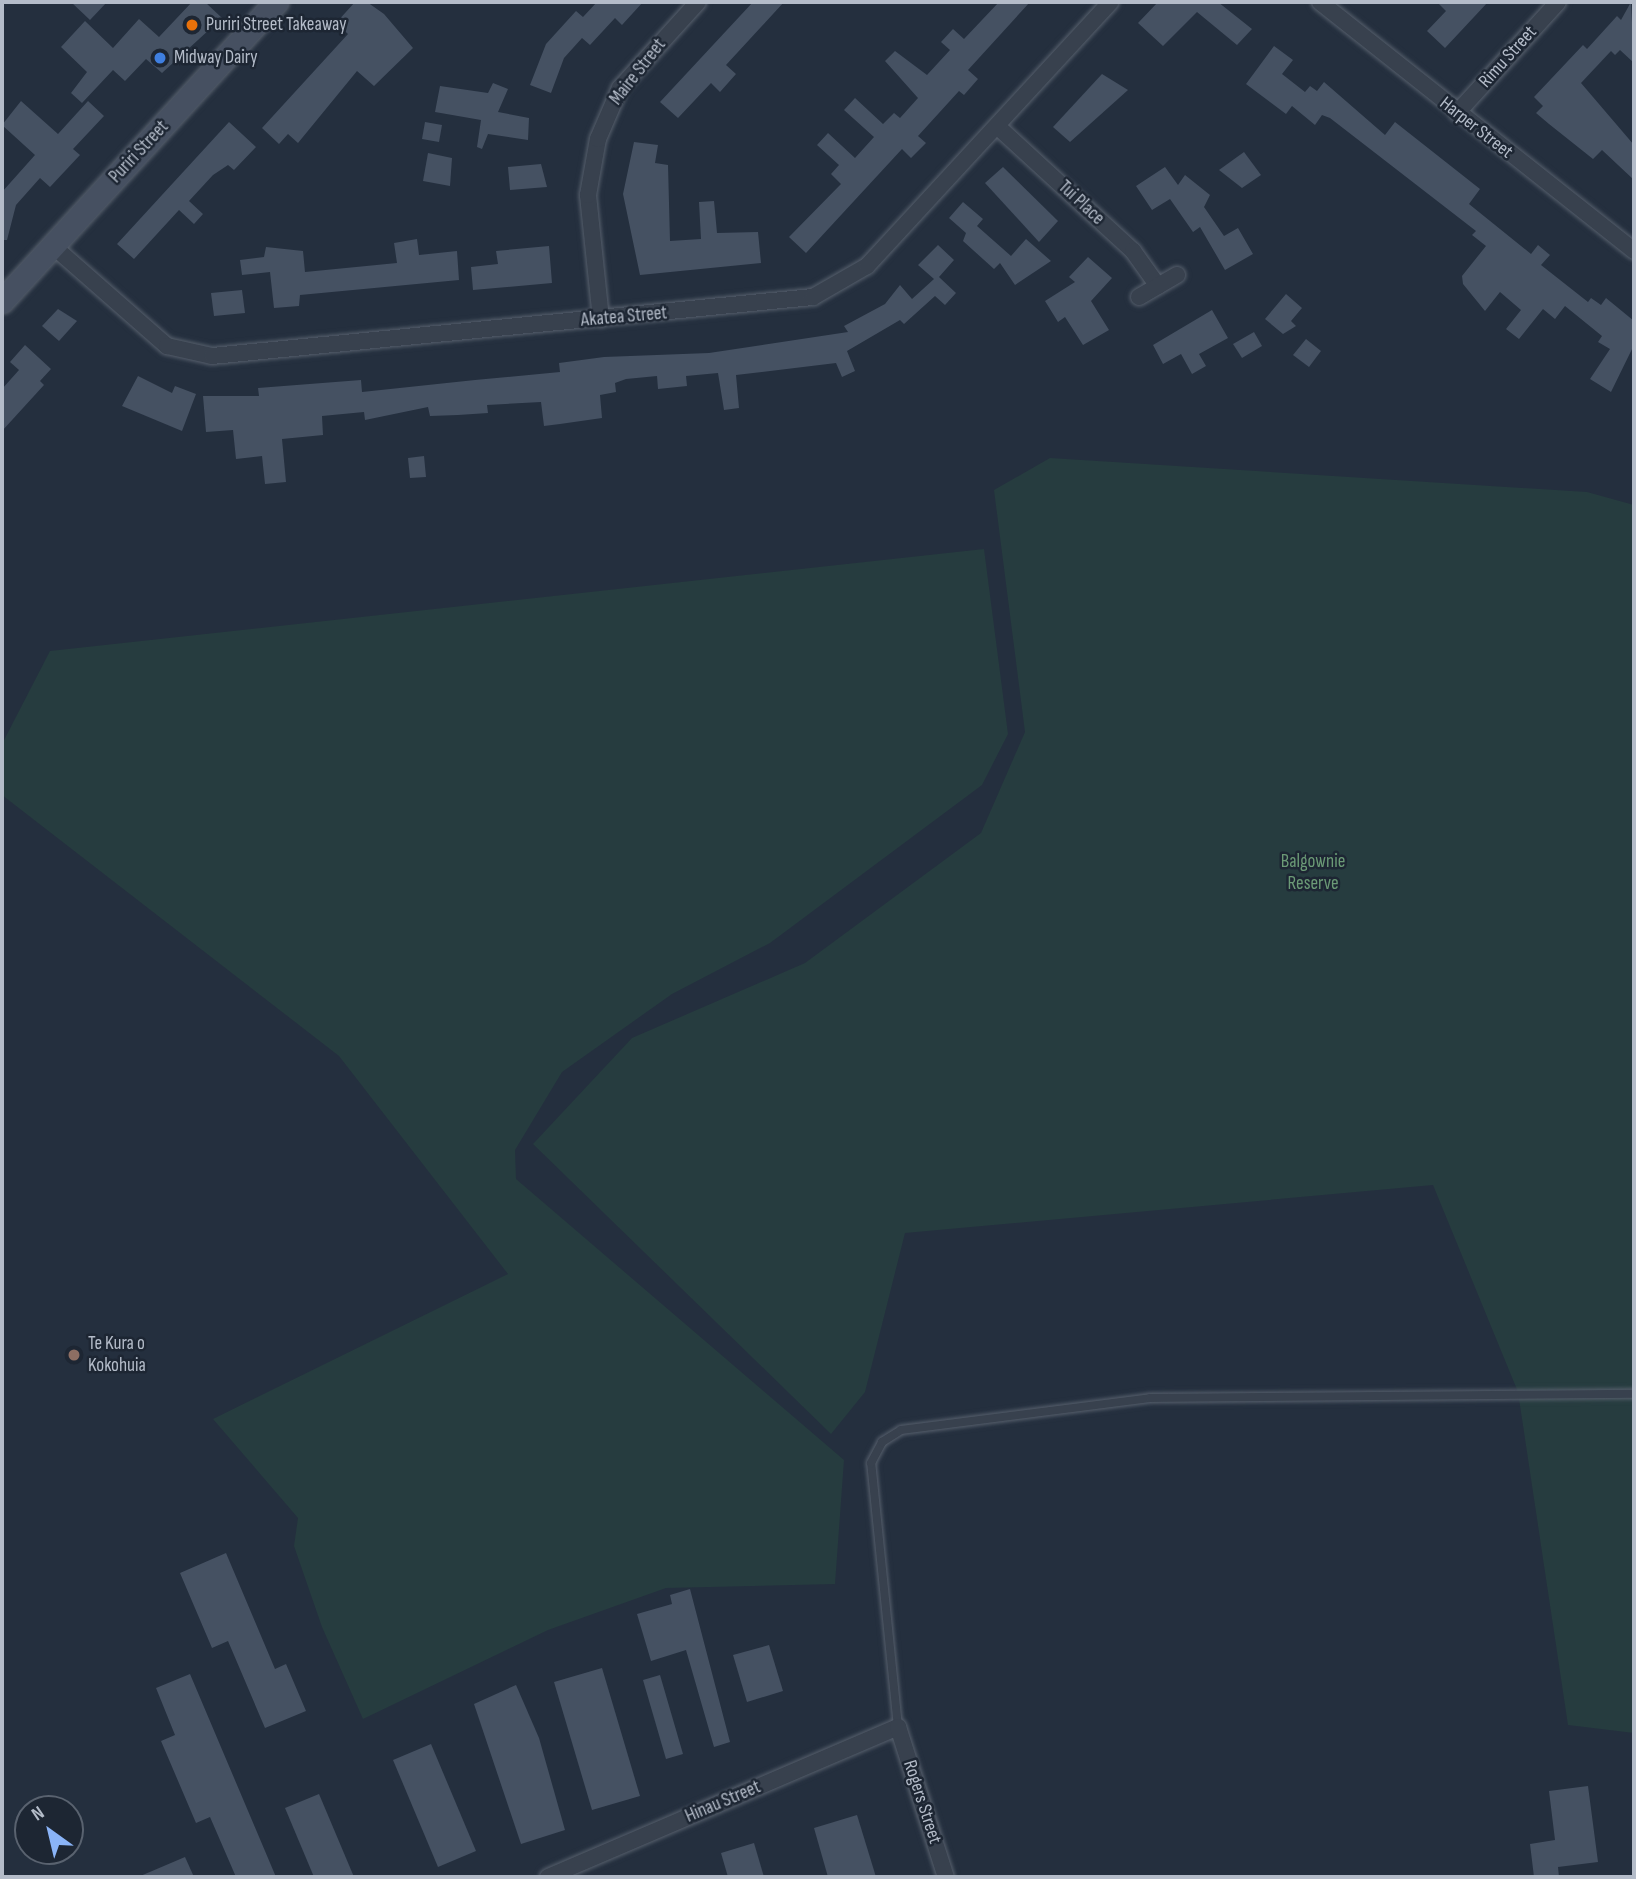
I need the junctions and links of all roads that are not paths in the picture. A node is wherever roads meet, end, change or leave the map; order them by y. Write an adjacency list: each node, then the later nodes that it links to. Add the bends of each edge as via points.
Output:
1 (276, 2): 8 (main road, Puriri Street)
2 (698, 2): 14 (street, Maire Street, via 620,88 598,139 588,195)
3 (1111, 2): 7 (street, Akatea Street)
4 (1320, 2): 6 (street, Harper Street)
5 (1558, 2): 6 (street, Rimu Street)
6 (1457, 113): 9 (street, Harper Street)
7 (997, 126): 11 (street, Tui Place, via 1133,251); 14 (street, Akatea Street, via 867,266 834,289 789,302)
8 (53, 246): 13 (main road, Puriri Street); 14 (street, Akatea Street, via 146,331 186,352 244,354)
9 (1634, 251)
10 (1177, 275): 11 (street)
11 (1158, 286): 12 (street)
12 (1139, 297)
13 (2, 301)
14 (601, 319)
15 (1634, 1394): 16 (lane, via 1150,1398 901,1430 882,1443 871,1463)
16 (898, 1727): 17 (street, Hinau Street); 18 (street, Rogers Street)
17 (548, 1877)
18 (946, 1877)

